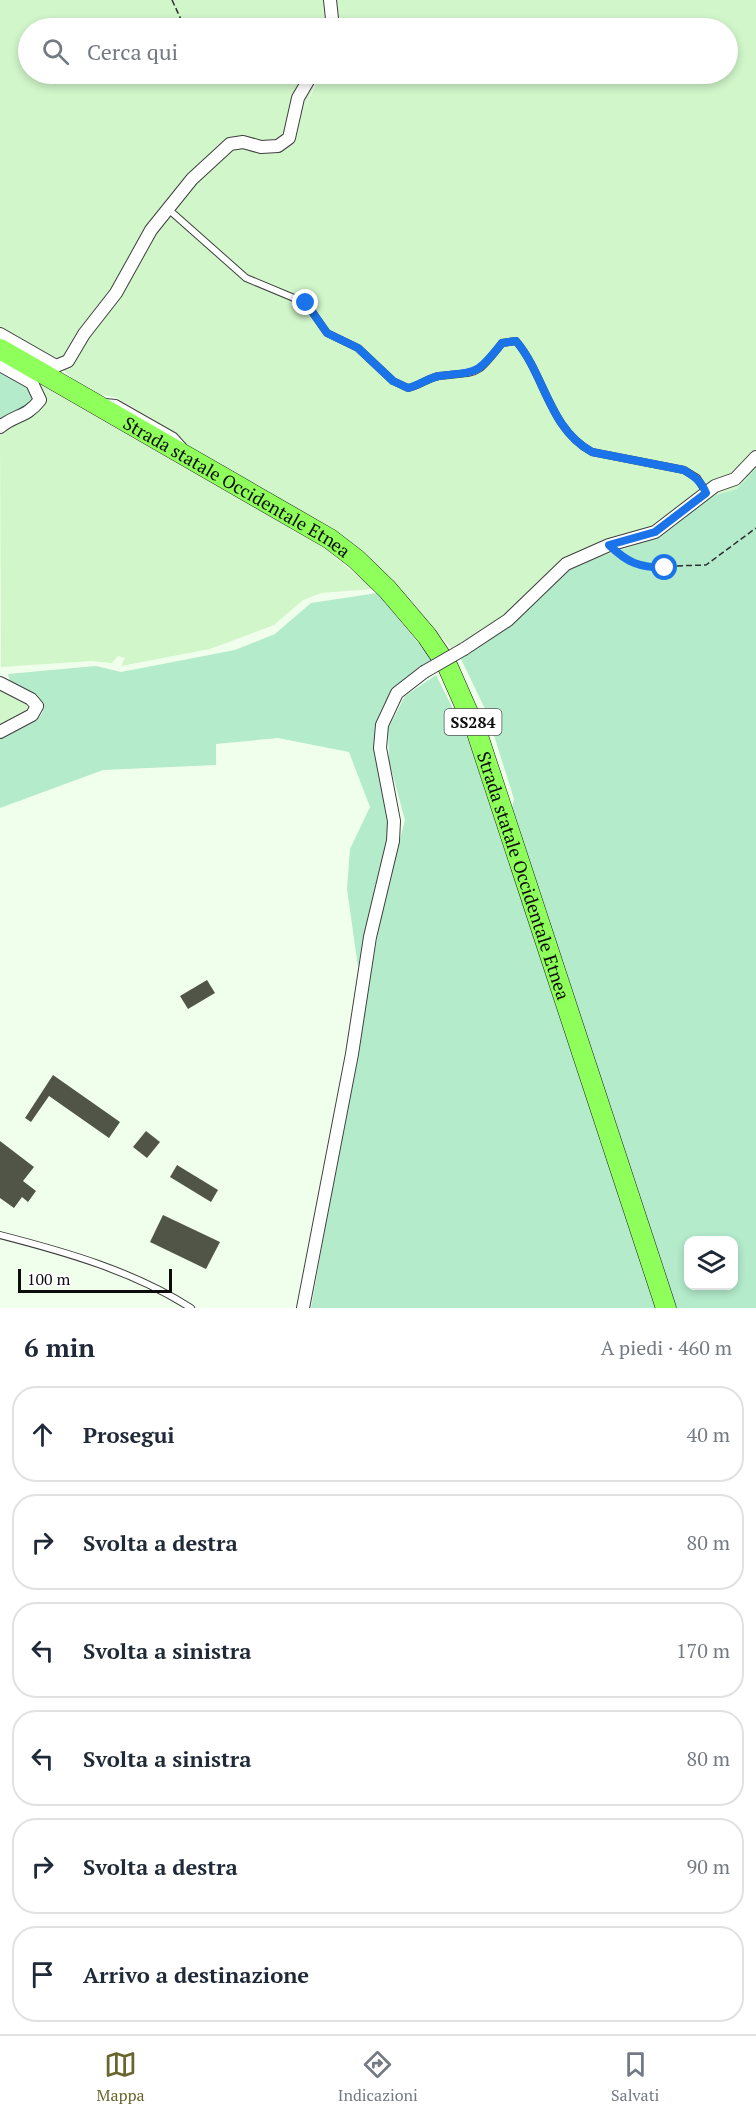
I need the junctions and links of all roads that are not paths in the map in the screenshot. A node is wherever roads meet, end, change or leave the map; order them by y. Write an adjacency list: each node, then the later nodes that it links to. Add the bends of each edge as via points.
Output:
1 (330, 0): 2 (street)
2 (332, 18)
3 (306, 84): 4 (street, via 298,98 289,138 278,146 230,144)
4 (167, 208): 5 (street, via 116,293 68,361 56,366); 10 (lane, via 246,278 306,303 327,333 358,348 393,381 408,388 438,376 471,374 502,343 516,341 552,407 578,444 592,452 684,470 697,478)
5 (0, 334)
6 (0, 350): 16 (main road, Strada statale Occidentale Etnea / SS284, via 330,539 356,559 403,607 448,667 477,733)
7 (0, 365): 8 (street, via 32,383 40,400 29,414 11,418)
8 (0, 427)
9 (756, 457): 10 (street, via 735,479)
10 (706, 493): 15 (street, bridge, via 655,532 609,545 555,572 508,620 397,693 382,725 380,748 394,821 393,841 370,937 352,1054)
11 (1, 680): 12 (street, via 37,706 32,715)
12 (0, 732)
13 (0, 1235): 14 (lane, via 113,1269)
14 (191, 1308)
15 (303, 1308)
16 (666, 1308)

